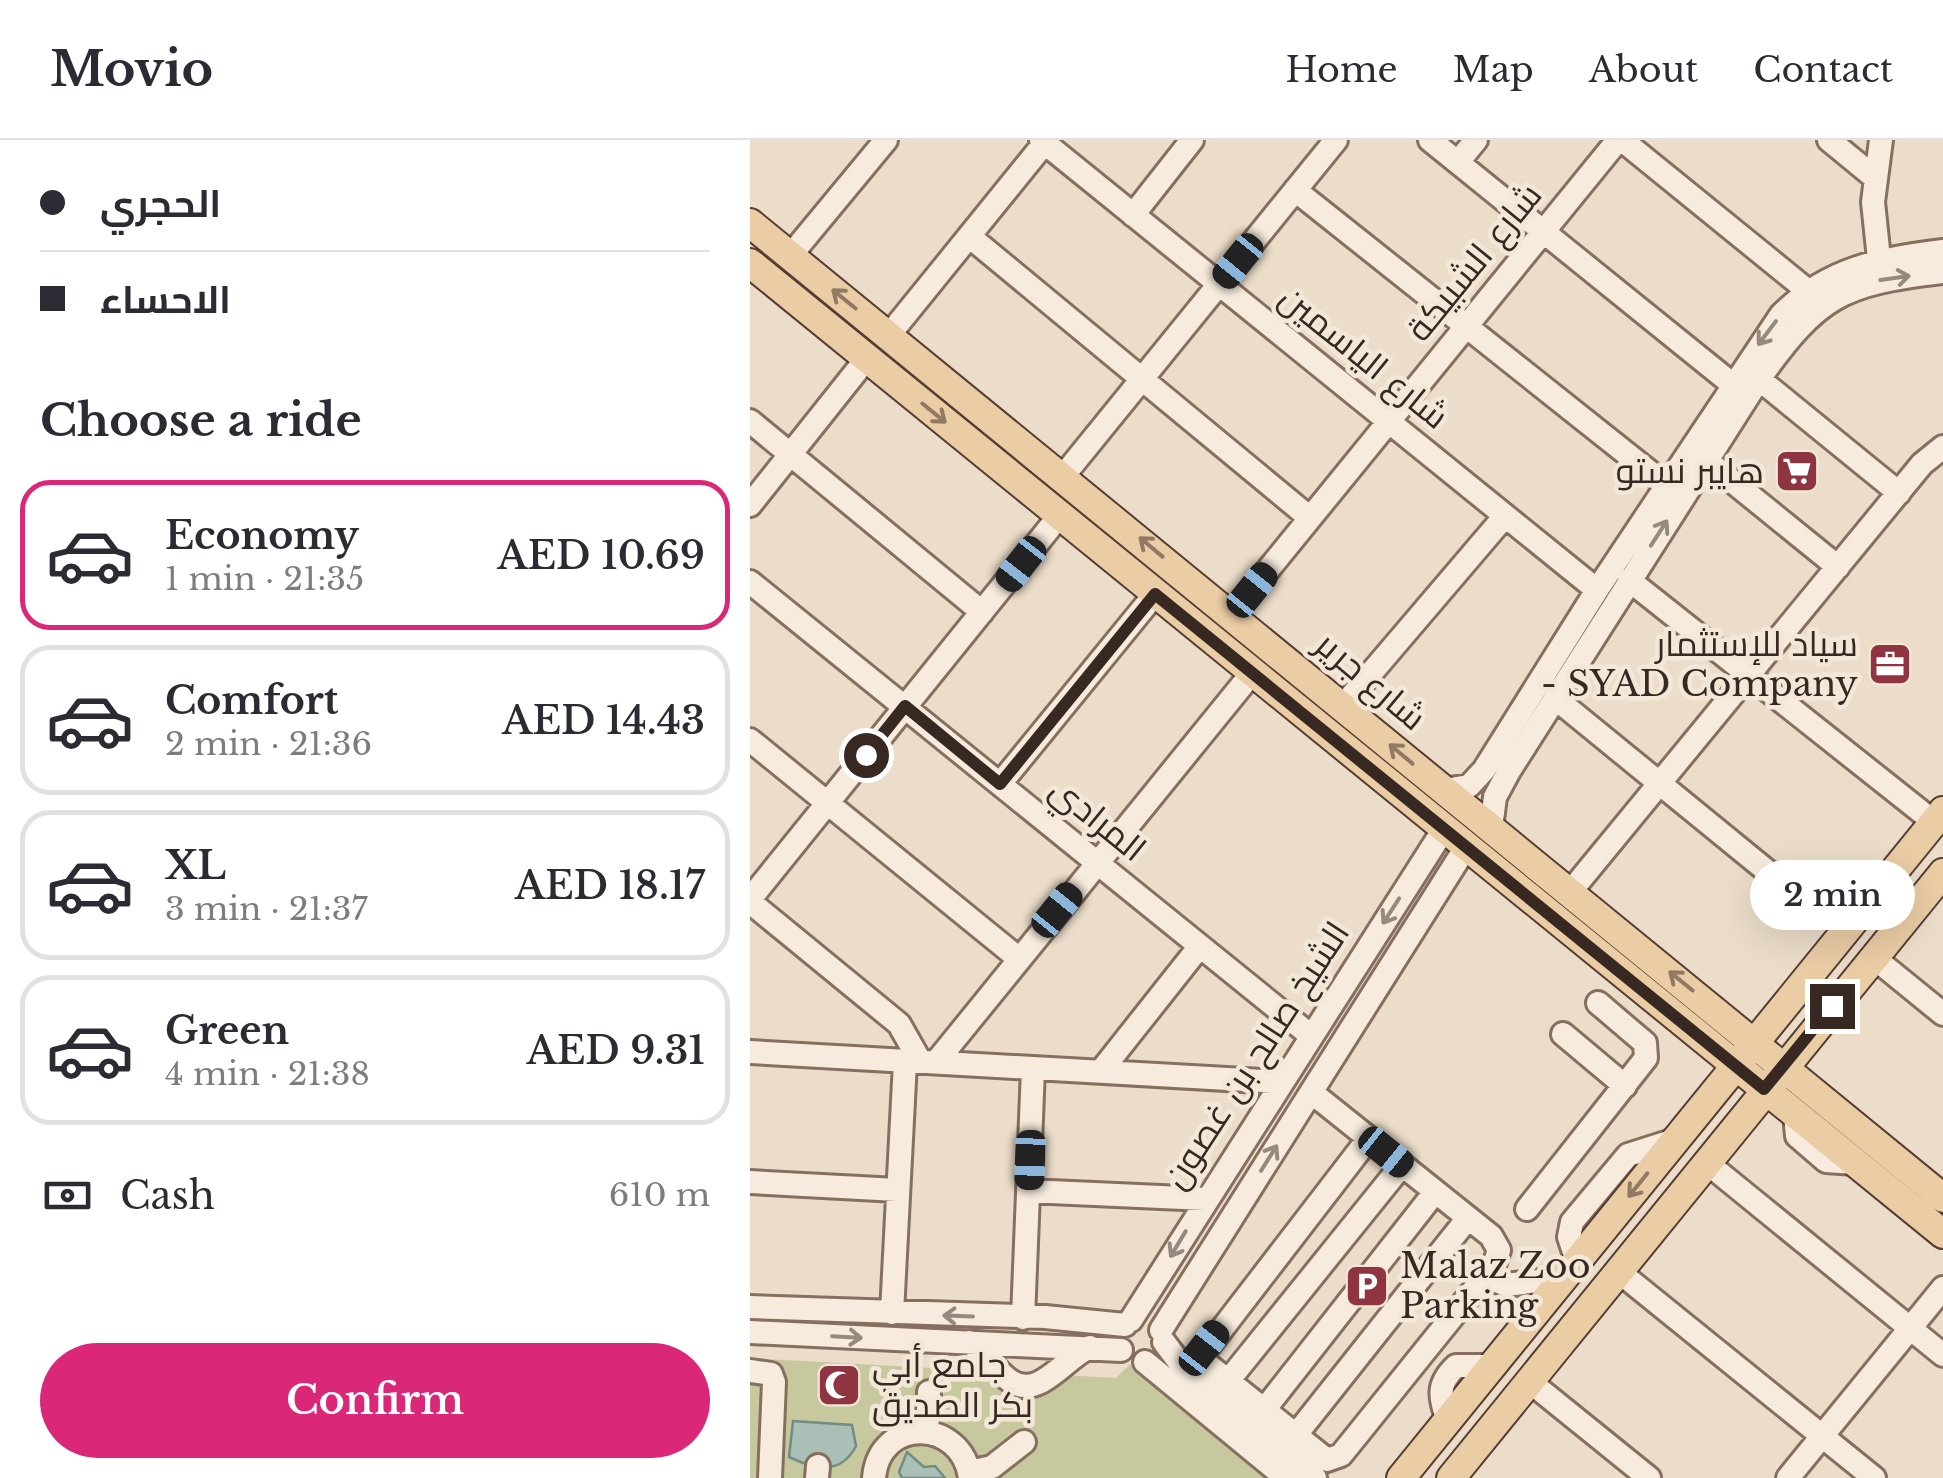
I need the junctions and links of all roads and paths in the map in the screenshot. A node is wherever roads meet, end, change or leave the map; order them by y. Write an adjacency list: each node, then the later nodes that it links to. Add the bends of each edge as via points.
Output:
1 (886, 140): 18 (street)
2 (1192, 140): 13 (street)
3 (1336, 140): 12 (street)
4 (1430, 140): 10 (street)
5 (1476, 140): 10 (street)
6 (1620, 140): 15 (street, شارع الشبيكة); 23 (street)
7 (1829, 140): 11 (street)
8 (1881, 140): 11 (street)
9 (1044, 141): 13 (street, شارع الياسمين); 16 (street)
10 (1458, 162): 15 (street)
11 (1874, 176): 19 (street)
12 (1295, 190): 22 (street); 24 (street)
13 (1133, 215): 22 (street, شارع الياسمين)
14 (750, 224): 18 (main road, شارع جرير)
15 (1543, 232): 24 (street, شارع الشبيكة); 29 (street)
16 (969, 236): 25 (street); 27 (street)
17 (1943, 251): 19 (street)
18 (790, 256): 25 (main road, شارع جرير, one-way to 18)
19 (1878, 259): 23 (street)
20 (750, 263): 26 (main road, شارع جرير)
21 (1943, 272): 28 (street, one-way to 21, via 1798,326 1829,300 1865,283)
22 (1219, 284): 27 (street); 31 (street, شارع الياسمين)
23 (1808, 291): 29 (street, one-way to 29, via 1769,329)
24 (1466, 326): 31 (street, شارع الشبيكة); 36 (street)
25 (888, 335): 35 (main road, شارع جرير)
26 (867, 358): 33 (street); 39 (main road, شارع جرير, one-way to 39)
27 (1142, 379): 35 (street); 41 (street)
28 (1758, 379): 34 (street); 37 (street)
29 (1732, 384): 36 (street)
30 (750, 421): 33 (street)
31 (1389, 422): 40 (street, شارع الياسمين); 41 (street, شارع الشبيكة)
32 (1943, 447): 37 (street)
33 (791, 454): 38 (street); 47 (street)
34 (1706, 460): 42 (street); 43 (street, one-way to 34)
35 (1064, 475): 48 (main road, شارع جرير, one-way to 35)
36 (1666, 485): 45 (street)
37 (1899, 493): 42 (street)
38 (750, 505)
39 (1060, 516): 46 (main road, شارع جرير); 47 (street)
40 (1505, 516): 45 (street, شارع الياسمين); 53 (street)
41 (1310, 518): 48 (street, شارع الشبيكة)
42 (1838, 567): 50 (street)
43 (1629, 580): 50 (street); 51 (street)
44 (750, 582): 52 (street, المرادي)
45 (1596, 590): 55 (street)
46 (1155, 594): 49 (main road, شارع جرير); 57 (street)
47 (982, 612): 52 (street)
48 (1232, 614): 53 (main road, شارع جرير)
49 (1252, 673): 63 (main road, شارع جرير); 64 (street)
50 (1749, 676): 58 (street); 61 (street)
51 (1555, 698): 55 (street); 58 (street)
52 (905, 706): 57 (street, المرادي); 60 (street)
53 (1343, 706): 59 (main road, شارع جرير, one-way to 53)
54 (750, 740): 60 (street)
55 (1508, 752): 56 (street)
56 (1493, 776): 59 (street); 62 (street)
57 (1000, 784): 64 (street, المرادي)
58 (1660, 784): 66 (street); 68 (street, via 1806,902 1831,914)
59 (1444, 790): 62 (main road, شارع جرير)
60 (828, 803): 67 (street); 71 (street)
61 (1938, 817): 68 (main road)
62 (1491, 828): 66 (main road, شارع جرير)
63 (1455, 838): 74 (street, الشيخ صالح بن غصون, one-way to 74); 77 (street, الشيخ صالح بن غصون); 82 (main road, شارع جرير)
64 (1095, 863): 69 (street, المرادي); 71 (street)
65 (1943, 874): 70 (main road)
66 (1571, 891): 76 (main road, شارع جرير, one-way to 66)
67 (750, 901): 85 (street, via 899,1024)
68 (1859, 913): 73 (main road)
69 (1200, 946): 80 (street, المرادي); 89 (street)
70 (1873, 957): 75 (street); 78 (main road)
71 (1018, 958): 85 (street)
72 (1598, 1003): 91 (street, via 1647,1048)
73 (1784, 1005): 78 (main road, via 1776,1029 1782,1042 1792,1044); 81 (main road)
74 (1326, 1010): 77 (street, via 1332,1031); 80 (street, الشيخ صالح بن غصون)
75 (1943, 1014)
76 (1728, 1019): 81 (main road, شارع جرير); 82 (main road, via 1740,1034 1738,1044 1726,1051)
77 (1352, 1027): 84 (street, الشيخ صالح بن غصون)
78 (1812, 1030): 86 (main road)
79 (1563, 1034): 91 (street)
80 (1308, 1037): 84 (street, المرادي, via 1324,1034 1336,1042); 90 (street, الشيخ صالح بن غصون)
81 (1754, 1041): 86 (main road, شارع جرير); 87 (main road)
82 (1708, 1044): 87 (main road, شارع جرير)
83 (750, 1052): 85 (street)
84 (1336, 1052): 94 (street, الشيخ صالح بن غصون)
85 (921, 1061): 88 (street); 106 (street)
86 (1784, 1065): 92 (main road); 93 (main road, شارع جرير)
87 (1735, 1066): 92 (main road, شارع جرير); 95 (main road)
88 (1033, 1069): 89 (street); 107 (street)
89 (1101, 1071): 90 (street)
90 (1279, 1082): 111 (street, الشيخ صالح بن غصون)
91 (1625, 1086): 100 (street)
92 (1764, 1089): 96 (main road, شارع جرير); 97 (main road)
93 (1813, 1090): 96 (main road, via 1798,1082 1785,1087 1782,1098); 110 (main road, شارع جرير)
94 (1310, 1092): 98 (street); 125 (street, الشيخ صالح بن غصون, one-way to 94)
95 (1706, 1103): 97 (main road, via 1724,1093 1734,1096 1740,1108); 99 (main road)
96 (1794, 1113): 114 (main road, شارع جرير)
97 (1735, 1125): 101 (main road)
98 (1370, 1138): 102 (street); 133 (street, via 1204,1348 1204,1362)
99 (1675, 1140): 104 (street, via 1634,1151); 115 (main road, one-way to 115)
100 (1572, 1152): 103 (street); 104 (street)
101 (1706, 1162): 116 (main road); 123 (street)
102 (1402, 1164): 108 (street); 133 (street)
103 (1557, 1172): 109 (street); 112 (street)
104 (1607, 1179): 109 (street)
105 (750, 1182): 106 (street)
106 (897, 1190): 120 (street)
107 (1028, 1190): 111 (street); 121 (street)
108 (1436, 1192): 113 (street); 134 (street)
109 (1591, 1198): 115 (street, via 1570,1226)
110 (1943, 1198)
111 (1205, 1200): 122 (street, الشيخ صالح بن غصون, one-way to 122)
112 (1526, 1209)
113 (1468, 1218): 117 (street, via 1498,1244 1497,1260); 137 (street)
114 (1943, 1234)
115 (1570, 1269): 117 (street, via 1506,1284); 142 (main road)
116 (1618, 1271): 132 (main road); 135 (street)
117 (1485, 1276): 137 (street, via 1339,1458)
118 (1943, 1288): 123 (street)
119 (750, 1307): 120 (street)
120 (892, 1313): 121 (street, one-way to 120)
121 (1023, 1318): 122 (street)
122 (1128, 1323): 125 (street, via 1151,1320); 128 (street, via 1119,1337)
123 (1910, 1328): 129 (street); 135 (street)
124 (750, 1332): 126 (street, one-way to 126)
125 (1162, 1336): 130 (street, via 1156,1358); 134 (street, via 1191,1378)
126 (969, 1342): 127 (street); 127 (street, via 1012,1382 1027,1386 1042,1383)
127 (1091, 1347): 128 (street)
128 (1122, 1350): 130 (street)
129 (1943, 1354)
130 (1145, 1362): 137 (street)
131 (750, 1371): 140 (street, via 771,1374 774,1382)
132 (1529, 1380): 143 (main road); 144 (street)
133 (1228, 1382): 134 (street)
134 (1254, 1416): 137 (street)
135 (1822, 1436): 145 (street); 146 (street)
136 (1024, 1442): 138 (street)
137 (1290, 1457): 141 (street)
138 (970, 1475): 139 (street, via 963,1436 931,1407 892,1441)
139 (872, 1477)
140 (770, 1478)
141 (1314, 1478)
142 (1402, 1478)
143 (1451, 1478)
144 (1650, 1478)
145 (1788, 1478)
146 (1874, 1478)

